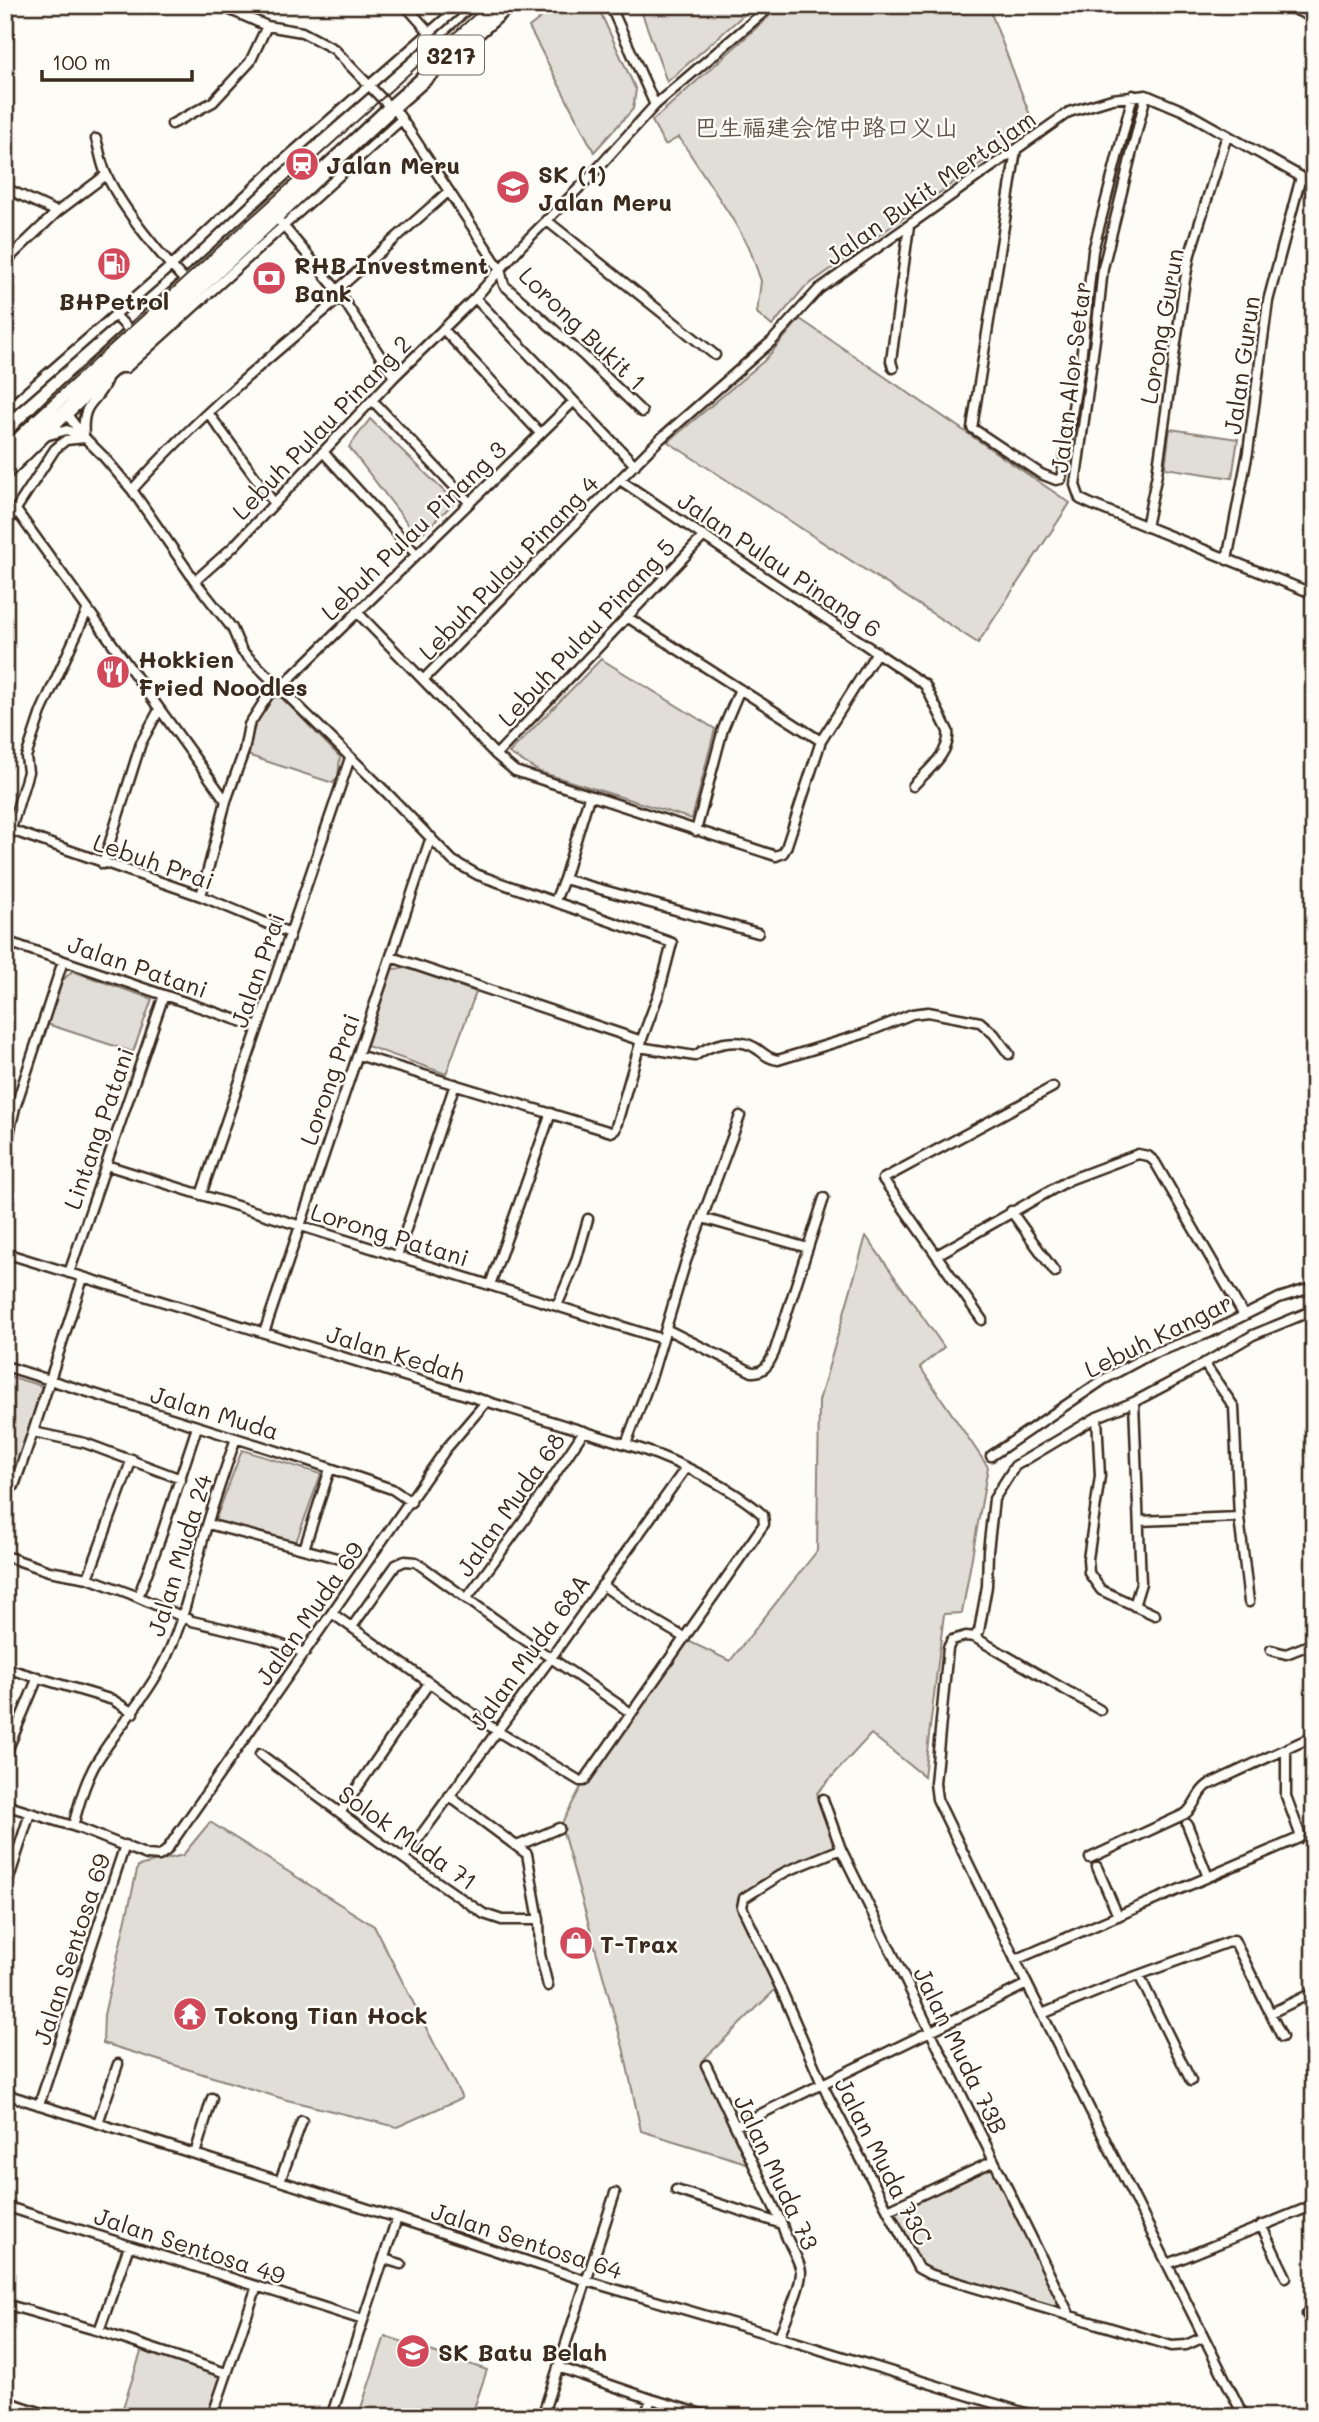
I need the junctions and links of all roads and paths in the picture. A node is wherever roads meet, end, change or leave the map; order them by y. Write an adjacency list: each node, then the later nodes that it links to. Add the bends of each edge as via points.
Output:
1 (219, 5): 10 (street, Lorong Bukit 1)
2 (405, 5): 11 (street)
3 (461, 5): 11 (street)
4 (492, 5): 15 (highway, 3217)
5 (508, 5): 15 (highway, 3217)
6 (611, 5): 16 (street)
7 (772, 5): 16 (street, Lebuh Pulau Pinang 2)
8 (1285, 5): 9 (street)
9 (1314, 18)
10 (267, 26): 12 (street, Lorong Bukit 1, via 302,32 334,49); 18 (street, via 250,62 222,92)
11 (429, 33): 12 (street)
12 (370, 84): 15 (street, Lorong Bukit 1); 32 (street)
13 (1133, 95): 14 (street, Jalan Bukit Mertajam); 21 (street, Jalan Bukit Mertajam, via 1069,112); 21 (street, via 1093,250 1082,360 1061,479 1056,481 972,428)
14 (1146, 95): 19 (street, Jalan Bukit Mertajam); 65 (street, Jalan Alor Setar, via 1103,268 1075,485 1080,499)
15 (389, 104): 17 (street, Lorong Bukit 1); 29 (highway, 3217); 34 (highway, 3217)
16 (655, 105): 28 (street, Lebuh Pulau Pinang 2)
17 (402, 119): 26 (street, Lorong Bukit 1); 29 (street)
18 (172, 124)
19 (1227, 135): 23 (street, Jalan Bukit Mertajam); 65 (street, Lorong Gurun, via 1185,280)
20 (96, 139): 22 (street)
21 (1016, 150): 30 (street, Jalan Bukit Mertajam)
22 (106, 175): 27 (street); 32 (street)
23 (1301, 177): 24 (street, Jalan Bukit Mertajam); 68 (street, Jalan Gurun, via 1268,301 1248,452)
24 (1314, 184)
25 (5, 188): 27 (street)
26 (449, 191): 33 (street, Lorong Bukit 1); 35 (street)
27 (57, 212): 31 (street)
28 (546, 220): 33 (street, Lebuh Pulau Pinang 2); 40 (street)
29 (279, 221): 35 (street); 42 (highway, 3217)
30 (909, 226): 41 (street); 57 (street, Jalan Bukit Mertajam, via 819,289 772,341)
31 (5, 262)
32 (171, 266): 34 (street); 37 (street)
33 (500, 269): 36 (street, Lebuh Pulau Pinang 2); 50 (street, Lorong Bukit 1, via 504,285)
34 (187, 283): 39 (highway, 3217)
35 (339, 293): 43 (street); 51 (street)
36 (475, 298): 38 (street, Lebuh Pulau Pinang 2); 46 (street)
37 (115, 315): 39 (street); 47 (street)
38 (443, 329): 43 (street, Lebuh Pulau Pinang 2); 52 (street)
39 (132, 333): 48 (highway, 3217)
40 (715, 355)
41 (893, 368)
42 (111, 370): 48 (highway, 3217); 54 (street, via 104,389 86,408)
43 (394, 377): 45 (street, Lebuh Pulau Pinang 2)
44 (5, 399): 47 (street)
45 (373, 401): 56 (street, Lebuh Pulau Pinang 2); 61 (street)
46 (573, 401): 52 (street, Lebuh Pulau Pinang 3); 57 (street)
47 (15, 402): 49 (street)
48 (61, 406): 53 (highway, 3217); 54 (street); 55 (highway, 3217)
49 (5, 411)
50 (642, 412)
51 (209, 414): 60 (street); 62 (street)
52 (540, 433): 61 (street, Lebuh Pulau Pinang 3)
53 (41, 437): 54 (street, via 66,430); 58 (highway, 3217)
54 (85, 438): 60 (street); 63 (street, via 61,443)
55 (5, 453)
56 (324, 453): 62 (street, Lebuh Pulau Pinang 2); 67 (street)
57 (635, 465): 59 (street, Jalan Bukit Mertajam)
58 (5, 472)
59 (620, 480): 66 (street, Jalan Pulau Pinang 6); 75 (street, Lebuh Pulau Pinang 4)
60 (132, 490): 69 (street)
61 (469, 502): 67 (street, Lebuh Pulau Pinang 3)
62 (274, 503): 69 (street, Lebuh Pulau Pinang 2)
63 (16, 510): 64 (street); 71 (street)
64 (5, 526)
65 (1146, 527): 68 (street, Jalan Alor Setar)
66 (704, 536): 73 (street, Lebuh Pulau Pinang 5); 74 (street, Jalan Pulau Pinang 6)
67 (416, 554): 72 (street, Lebuh Pulau Pinang 3)
68 (1227, 560): 70 (street, Jalan Alor Setar)
69 (195, 581): 76 (street, via 232,628 242,651)
70 (1314, 594)
71 (87, 611): 78 (street); 85 (street, via 41,712 26,757 28,772)
72 (357, 612): 75 (street); 76 (street, Lebuh Pulau Pinang 3)
73 (627, 617): 77 (street); 80 (street, Lebuh Pulau Pinang 5)
74 (877, 652): 79 (street); 82 (street, Jalan Pulau Pinang 6, via 925,685 948,731 946,750)
75 (423, 680): 80 (street)
76 (278, 685): 81 (street); 84 (street, Lebuh Pulau Pinang 3, via 249,725)
77 (740, 689): 79 (street); 86 (street, via 723,729)
78 (159, 710): 84 (street); 88 (street, via 141,743)
79 (821, 741): 86 (street, via 783,853 776,856)
80 (496, 755): 83 (street, via 515,771)
81 (350, 758): 87 (street); 92 (street, Jalan Prai)
82 (913, 786)
83 (589, 797): 86 (street); 89 (street)
84 (226, 801): 90 (street, Lebuh Pulau Pinang 3)
85 (8, 828): 88 (street, Lebuh Prai)
86 (696, 831)
87 (431, 837): 91 (street, via 453,861 478,875); 95 (street, Lorong Prai)
88 (103, 864): 90 (street, Lebuh Prai)
89 (564, 879): 91 (street); 93 (street)
90 (201, 896): 92 (street, Lebuh Prai)
91 (555, 901): 99 (street, via 672,943)
92 (290, 933): 98 (street, Jalan Prai)
93 (758, 933)
94 (5, 941): 96 (street, Jalan Patani)
95 (391, 957): 99 (street); 101 (street, Lorong Prai)
96 (63, 961): 97 (street, Jalan Patani); 106 (street)
97 (164, 995): 98 (street, Jalan Patani); 107 (street, Lintang Patani)
98 (258, 1027): 108 (street, Jalan Prai)
99 (640, 1044): 100 (street, via 695,1056 725,1043 745,1043 778,1060 928,1012 980,1022); 104 (street, via 615,1130)
100 (1009, 1054)
101 (358, 1055): 102 (street); 113 (street, Lorong Prai)
102 (455, 1084): 104 (street); 117 (street)
103 (1053, 1087): 116 (street, via 883,1179)
104 (551, 1113): 121 (street)
105 (740, 1116): 111 (street)
106 (5, 1151)
107 (106, 1165): 108 (street, Lorong Patani); 119 (street, Lintang Patani)
108 (201, 1195): 113 (street, Lorong Patani)
109 (824, 1198): 114 (street)
110 (1011, 1211): 116 (street); 118 (street); 125 (street, via 1089,1172 1138,1154 1148,1156)
111 (702, 1218): 114 (street); 127 (street)
112 (588, 1219): 123 (street)
113 (300, 1226): 117 (street, Lorong Patani); 128 (street, Lorong Prai)
114 (808, 1248): 127 (street, via 775,1353 761,1372 752,1372)
115 (5, 1253): 119 (street, Jalan Kedah)
116 (937, 1255): 126 (street)
117 (397, 1256): 121 (street, Lorong Patani)
118 (1055, 1272)
119 (69, 1273): 120 (street, Jalan Kedah)
120 (83, 1278): 128 (street, Jalan Kedah); 132 (street)
121 (490, 1285): 123 (street, Lorong Patani)
122 (1314, 1287): 125 (street, Lebuh Kangar)
123 (557, 1306): 129 (street, Lorong Patani)
124 (1314, 1310): 130 (street, via 1253,1335)
125 (1243, 1314): 141 (street, Lebuh Kangar, via 1103,1380)
126 (982, 1320)
127 (666, 1329): 129 (street)
128 (264, 1333): 133 (street, Jalan Kedah)
129 (662, 1339): 140 (street)
130 (1204, 1363): 134 (street); 148 (street, via 1234,1407)
131 (5, 1366): 132 (street, Jalan Muda)
132 (50, 1381): 136 (street, Jalan Muda); 138 (street)
133 (487, 1401): 137 (street, Jalan Kedah); 147 (street, Jalan Muda 69, via 446,1449)
134 (1134, 1402): 135 (street); 149 (street)
135 (1097, 1418): 159 (street, via 1100,1476 1089,1573 1101,1590); 164 (street, via 1015,1466 1001,1486 994,1499 987,1586)
136 (197, 1427): 139 (street, Jalan Muda); 145 (street)
137 (584, 1431): 140 (street, Jalan Kedah); 157 (street, Jalan Muda 68)
138 (33, 1432): 142 (street); 146 (street)
139 (236, 1438): 143 (street, Jalan Muda); 150 (street, Jalan Muda 24)
140 (626, 1444): 144 (street, Jalan Kedah)
141 (991, 1456)
142 (132, 1459): 145 (street); 154 (street)
143 (330, 1469): 147 (street, Jalan Muda, via 392,1489); 151 (street)
144 (685, 1469): 155 (street, Jalan Muda 68A); 165 (street, Jalan Kedah, via 726,1489 763,1515 764,1524)
145 (181, 1479): 156 (street)
146 (15, 1486)
147 (411, 1502): 160 (street, Jalan Muda 69)
148 (1239, 1517): 149 (street); 158 (street)
149 (1139, 1521): 159 (street, via 1141,1583)
150 (208, 1524): 151 (street); 162 (street, Jalan Muda 24)
151 (304, 1549): 153 (street)
152 (5, 1556): 154 (street)
153 (337, 1559)
154 (88, 1578): 156 (street)
155 (602, 1585): 165 (street); 169 (street, Jalan Muda 68A)
156 (138, 1597): 162 (street)
157 (467, 1598): 163 (street, via 416,1562 405,1561 396,1565); 169 (street)
158 (1249, 1602)
159 (1134, 1606): 161 (street)
160 (333, 1614): 163 (street); 168 (street, Jalan Muda 69)
161 (1155, 1615)
162 (183, 1617): 168 (street); 174 (street, Jalan Muda 24)
163 (352, 1627): 172 (street)
164 (974, 1637): 173 (street); 199 (street, via 952,1640 948,1647 934,1791)
165 (685, 1638): 175 (street)
166 (1314, 1643): 167 (street, via 1286,1654)
167 (1271, 1650)
168 (305, 1653): 189 (street, Jalan Muda 69, via 166,1851 152,1856)
169 (551, 1658): 175 (street); 176 (street, Jalan Muda 68A)
170 (5, 1668): 171 (street)
171 (38, 1677): 174 (street, via 113,1700); 179 (street)
172 (429, 1683): 176 (street); 185 (street)
173 (1100, 1710)
174 (133, 1713): 187 (street, Jalan Muda 24, via 102,1753)
175 (631, 1713): 176 (street, via 587,1778 580,1781)
176 (497, 1731): 181 (street, Jalan Muda 68A)
177 (1314, 1736): 178 (street)
178 (1286, 1749): 193 (street, via 1202,1789 1185,1814); 195 (street, via 1286,1796 1300,1836)
179 (5, 1756)
180 (263, 1756): 185 (street, Solok Muda 71)
181 (449, 1796): 190 (street); 192 (street, Jalan Muda 68A)
182 (823, 1799): 191 (street, Jalan Muda 73B)
183 (5, 1805): 184 (street)
184 (30, 1813): 187 (street); 196 (street)
185 (340, 1813): 192 (street, Solok Muda 71)
186 (1187, 1824): 195 (street)
187 (72, 1826): 189 (street)
188 (559, 1828): 190 (street)
189 (125, 1845): 214 (street, Jalan Sentosa 69)
190 (517, 1846): 198 (street, via 527,1854)
191 (841, 1849): 206 (street, Jalan Muda 73B); 211 (street, Jalan Muda 73C, via 785,1872 741,1904)
192 (404, 1858): 198 (street, Solok Muda 71, via 492,1918)
193 (1090, 1858)
194 (1097, 1867): 197 (street)
195 (1208, 1877): 197 (street)
196 (5, 1891)
197 (1118, 1916): 199 (street)
198 (538, 1920): 202 (street)
199 (1015, 1959): 201 (street)
200 (1139, 1975): 204 (street, via 1234,1940); 205 (street); 210 (street)
201 (1027, 1984): 205 (street); 206 (street)
202 (548, 1986)
203 (1314, 1992): 204 (street)
204 (1271, 2013): 207 (street)
205 (1042, 2014): 232 (street)
206 (930, 2031): 211 (street); 219 (street, Jalan Muda 73B)
207 (1282, 2037)
208 (118, 2064): 216 (street)
209 (706, 2065): 217 (street, Jalan Muda 73)
210 (1191, 2081)
211 (822, 2084): 217 (street); 225 (street, Jalan Muda 73C)
212 (5, 2094): 214 (street, Jalan Sentosa 64)
213 (212, 2098): 218 (street)
214 (39, 2105): 216 (street, Jalan Sentosa 64)
215 (302, 2121): 220 (street)
216 (98, 2123): 218 (street, Jalan Sentosa 64)
217 (736, 2126): 227 (street, Jalan Muda 73)
218 (195, 2154): 220 (street, Jalan Sentosa 64)
219 (994, 2161): 225 (street); 238 (street, Jalan Muda 73B)
220 (280, 2181): 226 (street, Jalan Sentosa 64)
221 (676, 2190): 227 (street)
222 (615, 2193): 234 (street)
223 (1314, 2205): 228 (street)
224 (5, 2206): 229 (street, Jalan Sentosa 49)
225 (888, 2210): 238 (street, Jalan Muda 73C, via 918,2268)
226 (397, 2218): 230 (street); 234 (street, Jalan Sentosa 64)
227 (782, 2224): 242 (street, Jalan Muda 73, via 801,2270)
228 (1261, 2225): 232 (street); 233 (street)
229 (129, 2245): 235 (street, Jalan Sentosa 49); 241 (street)
230 (384, 2259): 231 (street); 239 (street)
231 (401, 2264)
232 (1168, 2264): 243 (street)
233 (1286, 2277)
234 (587, 2281): 242 (street, Jalan Sentosa 64); 244 (street)
235 (257, 2286): 239 (street, Jalan Sentosa 49); 245 (street)
236 (5, 2304): 241 (street)
237 (1307, 2314): 240 (street)
238 (1070, 2316): 243 (street, Jalan Muda 73C, via 1172,2346)
239 (363, 2320): 250 (street)
240 (1314, 2327)
241 (99, 2331): 245 (street)
242 (779, 2337): 254 (street, Jalan Sentosa 64)
243 (1204, 2337): 255 (street)
244 (558, 2367): 246 (street); 251 (street)
245 (226, 2373): 249 (street)
246 (651, 2399): 252 (street); 253 (street)
247 (5, 2401): 248 (street)
248 (55, 2417)
249 (212, 2417)
250 (331, 2417)
251 (542, 2417)
252 (645, 2417)
253 (712, 2417)
254 (1038, 2417)
255 (1244, 2417)

